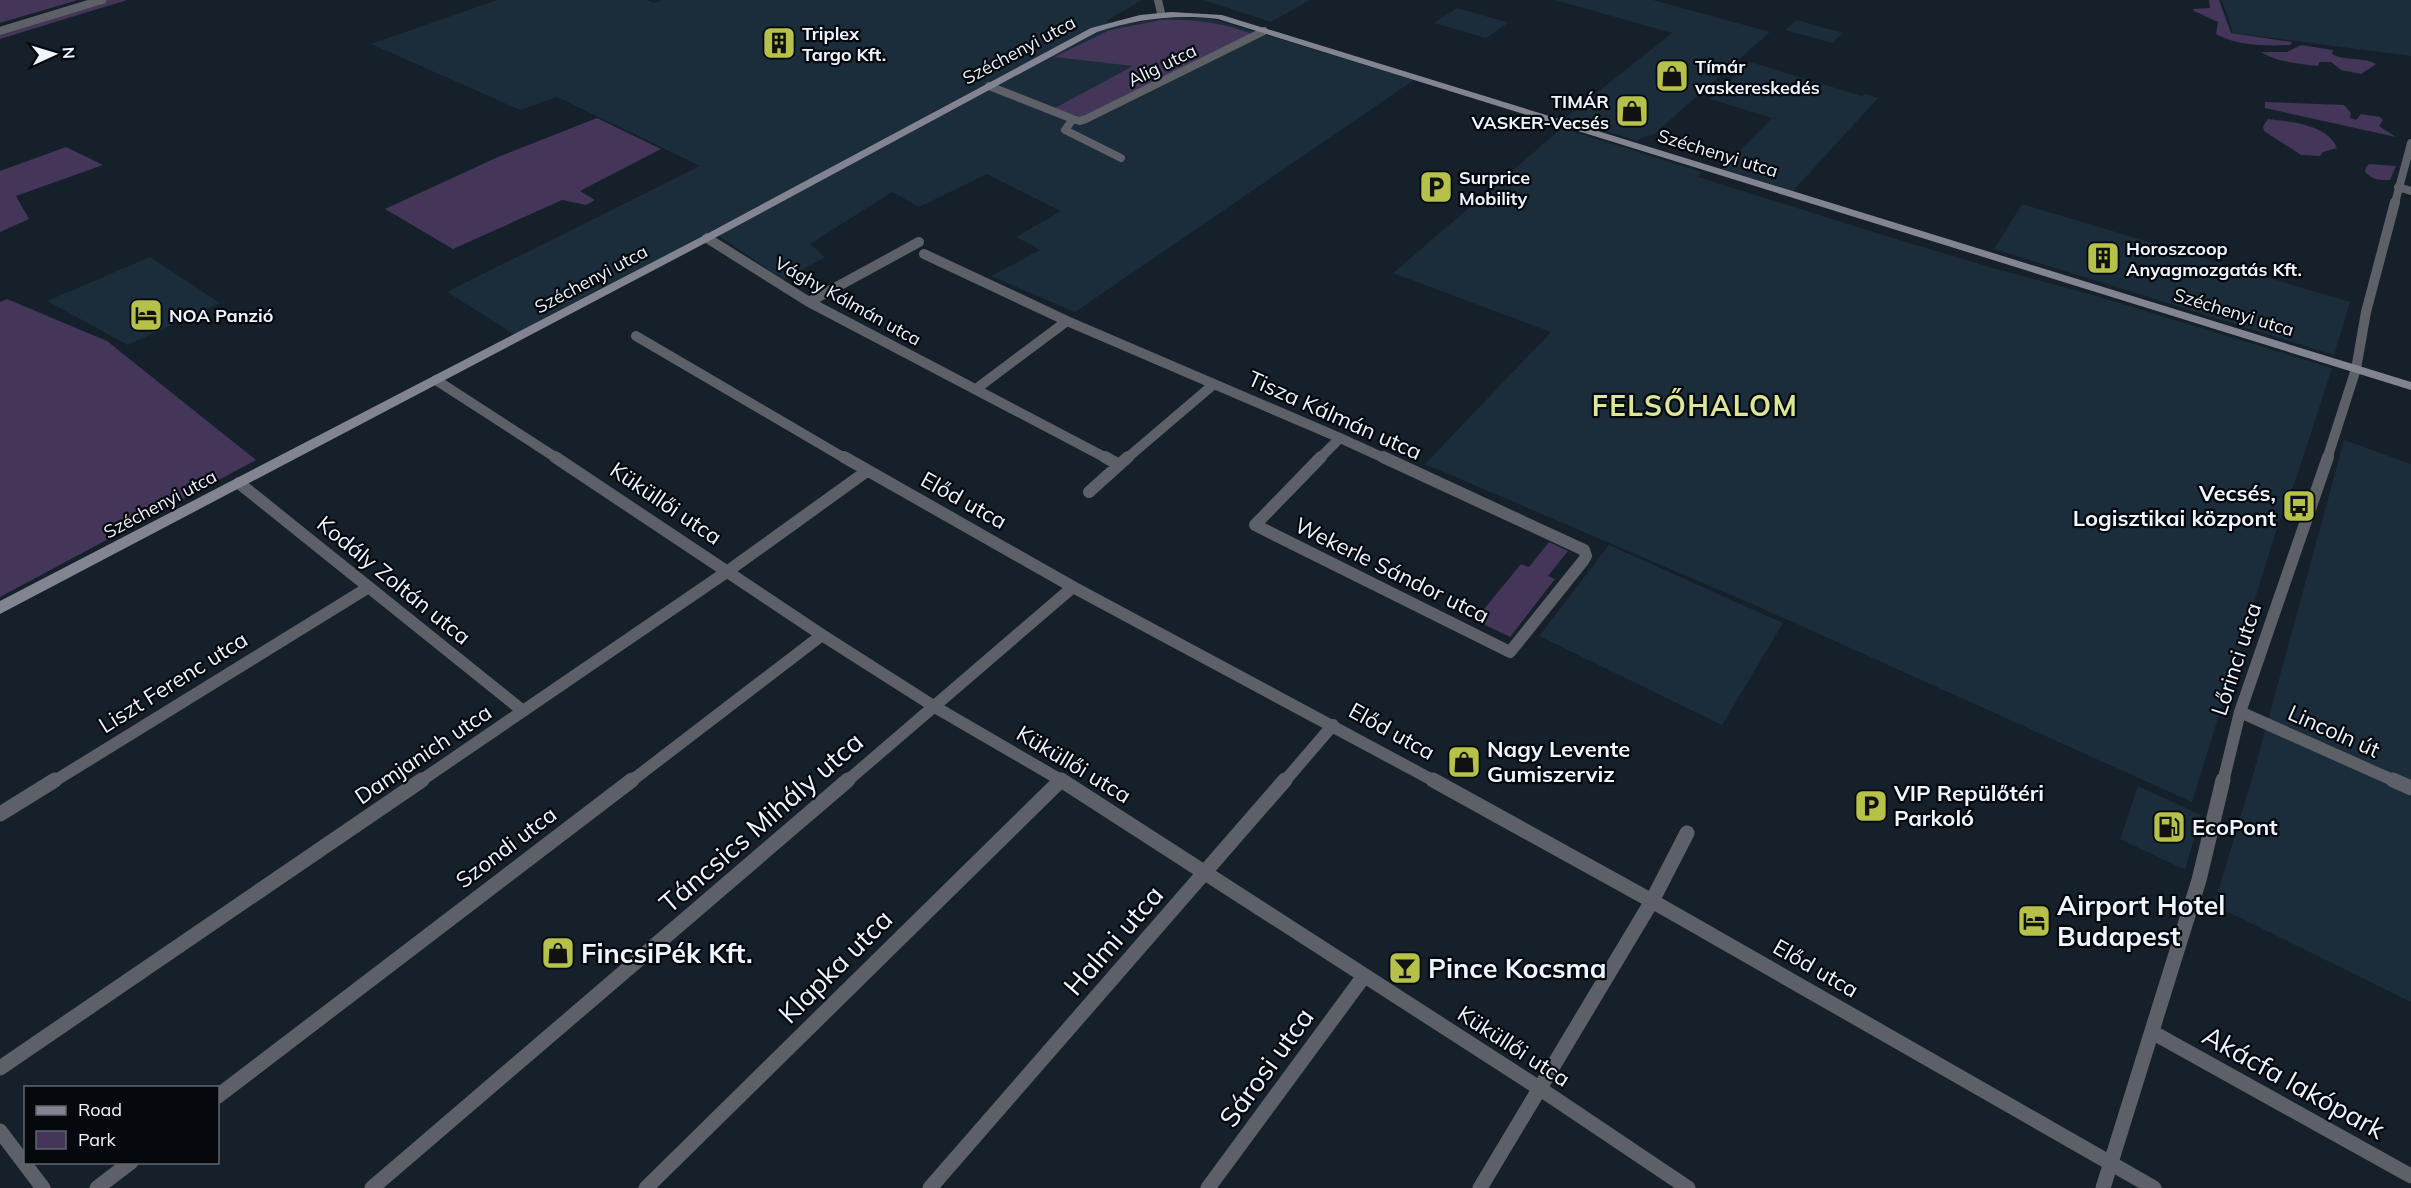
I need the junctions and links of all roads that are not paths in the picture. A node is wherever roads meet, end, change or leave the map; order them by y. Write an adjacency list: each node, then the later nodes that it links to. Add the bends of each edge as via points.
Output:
1 (102, 0): 4 (street)
2 (1158, 0): 3 (street)
3 (1161, 13): 5 (street, Széchenyi utca, via 1219,17); 6 (street, Széchenyi utca, via 1094,30)
4 (0, 31)
5 (1264, 31): 7 (street, Alig utca, via 1086,119); 18 (street, Széchenyi utca)
6 (989, 86): 7 (street); 12 (street, Széchenyi utca)
7 (1073, 119): 9 (street, via 1065,130)
8 (2411, 143): 10 (street, Lőrinci utca)
9 (1121, 158)
10 (2398, 187): 11 (street); 18 (street, Lőrinci utca, via 2366,312)
11 (2411, 191)
12 (707, 238): 15 (street, Vághy Kálmán utca); 19 (street, Széchenyi utca)
13 (919, 242): 15 (street)
14 (924, 254): 16 (street, Tisza Kálmán utca)
15 (809, 302): 22 (street, Vághy Kálmán utca)
16 (1067, 321): 20 (street, Tisza Kálmán utca); 22 (street)
17 (636, 336): 25 (street, Előd utca)
18 (2356, 369): 21 (street, Széchenyi utca); 36 (street, Lőrinci utca)
19 (436, 380): 26 (street, Széchenyi utca); 28 (street, Küküllői utca)
20 (1214, 384): 23 (street, Tisza Kálmán utca); 24 (street)
21 (2411, 386)
22 (976, 389): 24 (street, Vághy Kálmán utca)
23 (1340, 438): 33 (street, Tisza Kálmán utca, via 1584,550 1583,561); 33 (street, Wekerle Sándor utca, via 1255,525)
24 (1119, 465): 27 (street)
25 (867, 471): 28 (street, Damjanich utca); 30 (street, Előd utca)
26 (238, 483): 29 (street, Kodály Zoltán utca); 31 (street, Széchenyi utca)
27 (1089, 492)
28 (728, 571): 32 (street, Küküllői utca); 35 (street, Damjanich utca)
29 (369, 587): 35 (street, Kodály Zoltán utca); 40 (street, Liszt Ferenc utca)
30 (1073, 587): 34 (street, Táncsics Mihály utca); 37 (street, Előd utca)
31 (0, 608)
32 (822, 635): 34 (street, Küküllői utca); 48 (street, Szondi utca)
33 (1510, 652)
34 (935, 707): 38 (street, Küküllői utca); 57 (street, Táncsics Mihály utca)
35 (523, 711): 46 (street, Damjanich utca)
36 (2240, 712): 39 (street, Lincoln út); 45 (street, Lőrinci utca, via 2199,880)
37 (1333, 724): 42 (street, Halmi utca); 43 (street, Előd utca)
38 (1061, 780): 42 (street, Küküllői utca); 58 (street, Klapka utca)
39 (2411, 788)
40 (0, 814)
41 (1687, 833): 43 (street)
42 (1206, 873): 44 (street, Küküllői utca); 59 (street, Halmi utca)
43 (1652, 901): 47 (street); 50 (street, Előd utca)
44 (1364, 976): 47 (street, Küküllői utca); 60 (street, Sárosi utca)
45 (2152, 1032): 50 (street, Lőrinci utca); 54 (street, Akácfa lakópark)
46 (0, 1068)
47 (1539, 1088): 61 (street); 62 (street, Küküllői utca)
48 (219, 1095)
49 (0, 1131): 51 (street)
50 (2110, 1161): 63 (street, Lőrinci utca); 64 (street, Előd utca)
51 (24, 1162)
52 (25, 1164): 55 (street)
53 (127, 1164): 56 (street)
54 (2411, 1176)
55 (44, 1188)
56 (97, 1188)
57 (372, 1188)
58 (646, 1188)
59 (930, 1188)
60 (1208, 1188)
61 (1480, 1188)
62 (1688, 1188)
63 (2103, 1188)
64 (2154, 1188)

